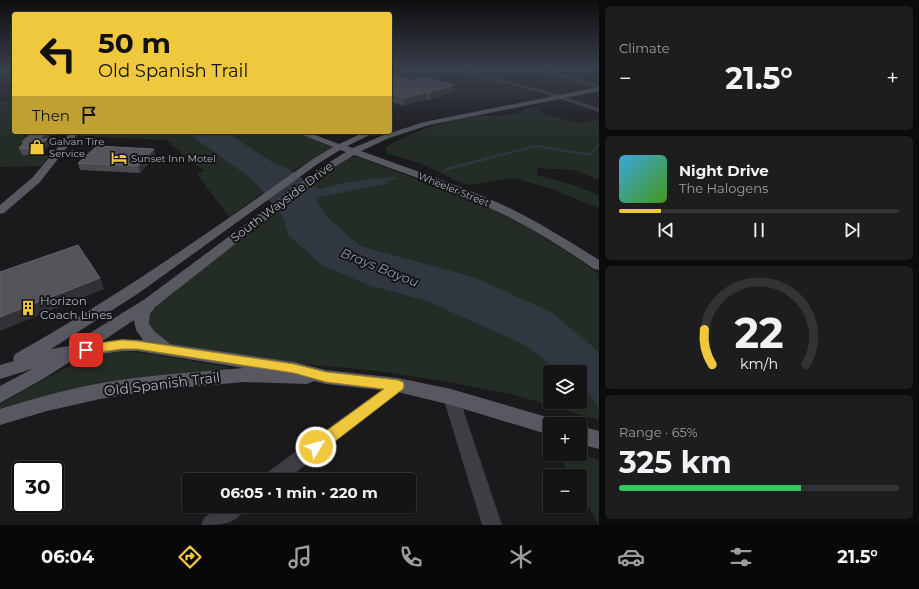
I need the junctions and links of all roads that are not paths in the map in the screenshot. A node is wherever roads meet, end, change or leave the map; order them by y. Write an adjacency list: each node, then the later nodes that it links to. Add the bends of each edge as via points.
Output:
1 (547, 94): 2 (main road); 4 (street); 6 (main road)
2 (550, 94)
3 (571, 94): 4 (main road, South Wayside Drive)
4 (558, 97): 5 (street); 8 (main road, South Wayside Drive)
5 (599, 110)
6 (438, 113)
7 (397, 123): 8 (main road)
8 (409, 128): 14 (main road, South Wayside Drive)
9 (73, 134): 16 (main road, via 36,180)
10 (305, 134): 15 (main road, Wheeler Street)
11 (319, 134): 15 (main road, Wheeler Street)
12 (369, 134): 15 (main road, South Wayside Drive)
13 (391, 134): 15 (main road, South Wayside Drive)
14 (392, 134)
15 (349, 148): 17 (main road, Wheeler Street, via 519,210); 20 (main road, South Wayside Drive, via 328,167); 23 (main road, South Wayside Drive, via 316,161 142,286)
16 (0, 211)
17 (573, 243): 18 (main road, Wheeler Street); 19 (main road, Wheeler Street)
18 (599, 255)
19 (599, 266)
20 (150, 303): 21 (main road, via 145,308 141,320 144,332); 22 (main road, South Wayside Drive)
21 (168, 349): 22 (main road, Old Spanish Trail, via 122,345); 24 (main road, Old Spanish Trail, via 294,369)
22 (73, 352): 23 (main road, Old Spanish Trail, via 57,354); 26 (main road, South Wayside Drive)
23 (0, 372)
24 (326, 377): 25 (main road, Old Spanish Trail); 28 (main road, Old Spanish Trail, via 244,375 155,383 100,391)
25 (398, 385): 27 (main road, Old Spanish Trail); 32 (street)
26 (0, 394)
27 (450, 397): 29 (main road, Old Spanish Trail); 35 (street)
28 (0, 417)
29 (543, 424)
30 (587, 437): 31 (main road)
31 (599, 440)
32 (280, 473)
33 (227, 513): 34 (street)
34 (211, 525)
35 (492, 525)

